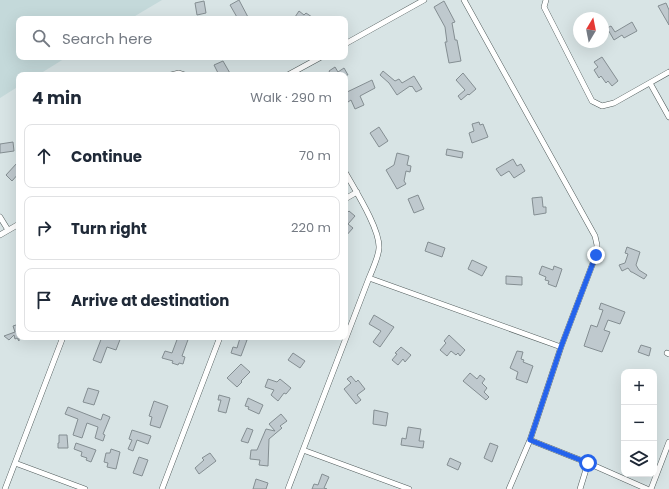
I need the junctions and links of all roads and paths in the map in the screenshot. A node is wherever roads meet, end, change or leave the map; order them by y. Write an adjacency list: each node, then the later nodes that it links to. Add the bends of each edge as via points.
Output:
1 (424, 0): 4 (street)
2 (464, 0): 22 (street, via 595,236 596,255)
3 (546, 0): 8 (street, via 544,7 592,101 602,106 614,103)
4 (348, 42)
5 (316, 60): 6 (street)
6 (294, 72)
7 (669, 72): 8 (street)
8 (650, 83): 9 (street)
9 (669, 117)
10 (348, 177): 11 (street)
11 (357, 192): 12 (street); 17 (street, via 378,236 379,249)
12 (348, 197)
13 (0, 217): 15 (street)
14 (16, 226): 15 (street)
15 (8, 230): 16 (street)
16 (0, 235)
17 (369, 278): 18 (street); 22 (street)
18 (348, 332)
19 (62, 340): 26 (street)
20 (219, 340): 30 (street)
21 (345, 340): 25 (street)
22 (561, 347): 23 (street)
23 (530, 440): 27 (street); 33 (street)
24 (669, 442): 36 (street)
25 (302, 450): 31 (street); 32 (street)
26 (15, 463): 28 (street); 29 (street)
27 (588, 463): 34 (street); 35 (street)
28 (5, 489)
29 (85, 489)
30 (162, 489)
31 (288, 489)
32 (409, 489)
33 (509, 489)
34 (580, 489)
35 (647, 489)
36 (651, 489)

